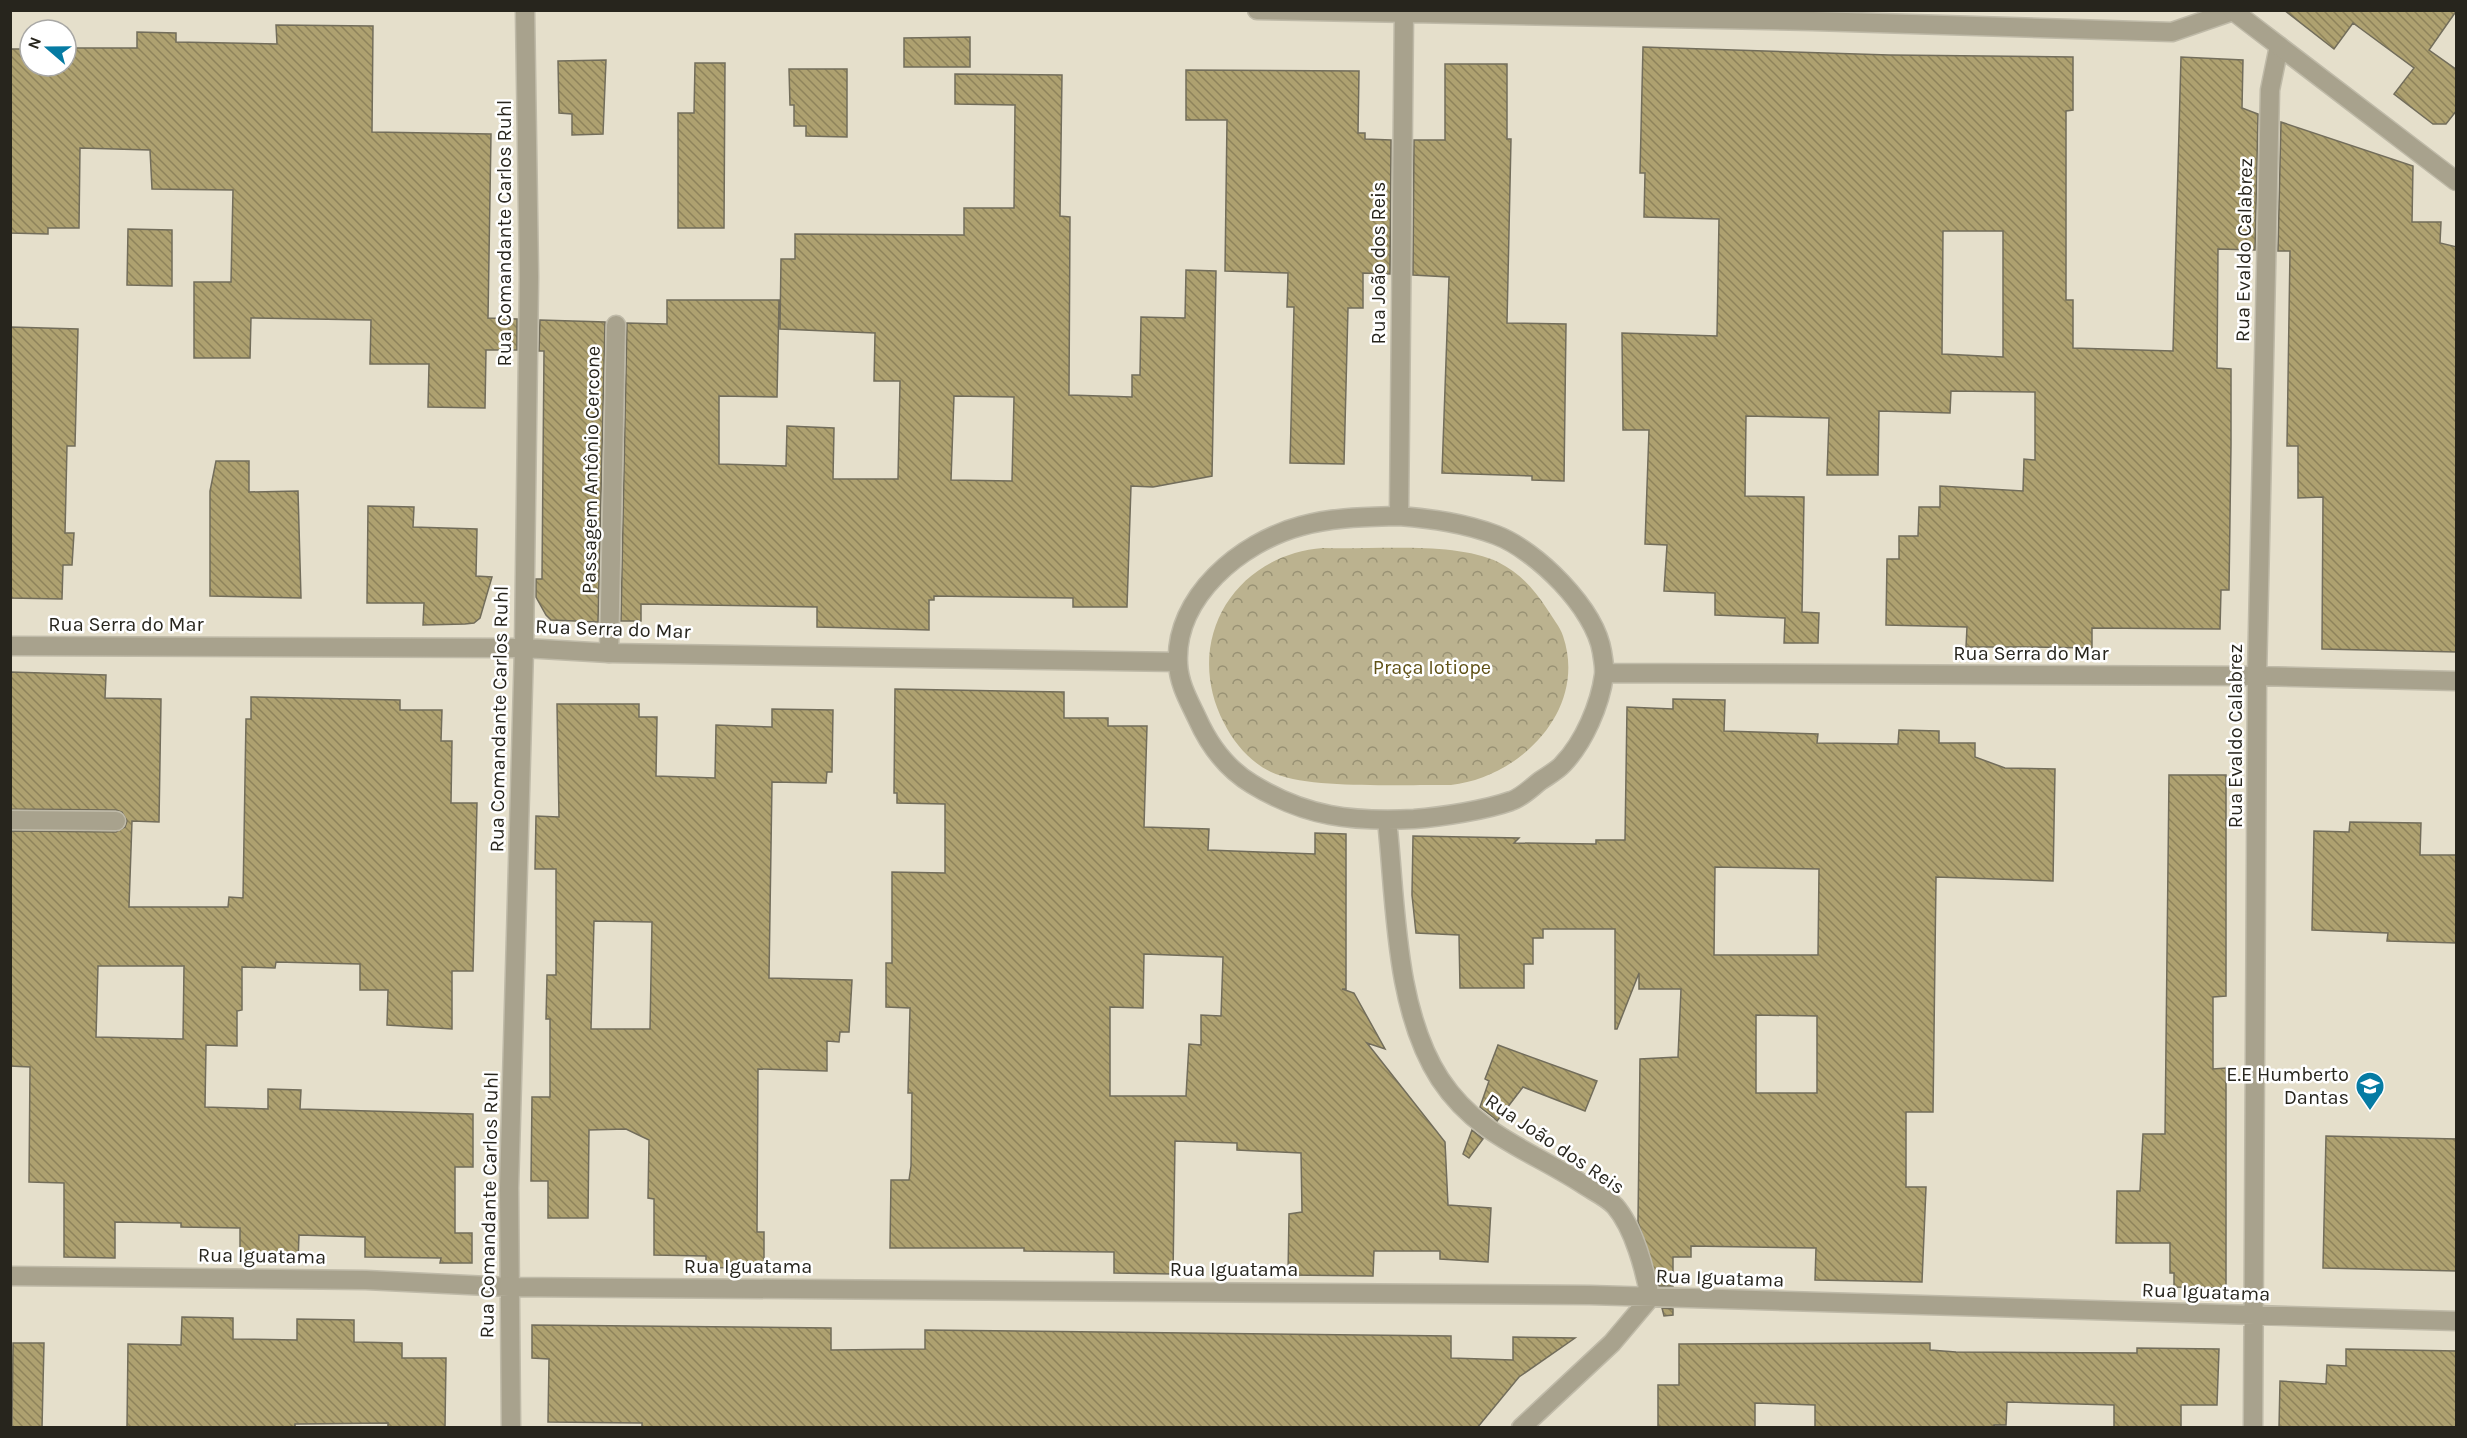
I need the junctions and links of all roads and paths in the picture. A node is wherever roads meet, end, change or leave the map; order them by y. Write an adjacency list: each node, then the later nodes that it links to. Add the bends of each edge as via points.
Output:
1 (525, 10): 10 (street, Rua Comandante Carlos Ruhl, via 529,277)
2 (1257, 10): 4 (street)
3 (2233, 11): 4 (street, via 2172,32); 5 (street)
4 (1404, 12): 8 (street, Rua João dos Reis)
5 (2279, 45): 6 (street); 14 (street, Rua Evaldo Calabrez, via 2270,90)
6 (2457, 180)
7 (616, 325): 11 (street, Passagem Antônio Cercone)
8 (1399, 516): 12 (street, via 1301,526 1246,552 1222,570 1184,619); 13 (street, via 1446,520 1499,536 1541,564 1580,604 1600,640)
9 (10, 646): 10 (street, Rua Serra do Mar)
10 (524, 648): 11 (street, Rua Serra do Mar); 20 (street, Rua Comandante Carlos Ruhl)
11 (609, 653): 12 (street, Rua Serra do Mar)
12 (1178, 662): 17 (street, via 1181,683 1204,735 1222,760 1250,784 1308,812)
13 (1605, 673): 14 (street, Rua Serra do Mar); 17 (street, via 1588,726 1563,765 1513,801 1431,818)
14 (2257, 676): 15 (street, Rua Serra do Mar); 22 (street, Rua Evaldo Calabrez)
15 (2457, 681)
16 (10, 820): 18 (street)
17 (1387, 820): 21 (street, Rua João dos Reis, via 1392,906 1420,1044 1440,1080 1480,1125 1614,1206 1642,1261)
18 (116, 821)
19 (10, 1276): 20 (street, Rua Iguatama, via 366,1280)
20 (508, 1287): 21 (street, Rua Iguatama, via 1355,1292); 24 (street, Rua Comandante Carlos Ruhl)
21 (1650, 1298): 22 (street, Rua Iguatama); 25 (street, via 1612,1343)
22 (2255, 1316): 23 (street, Rua Iguatama); 26 (street, Rua Evaldo Calabrez)
23 (2457, 1321)
24 (511, 1428)
25 (1521, 1428)
26 (2253, 1428)

